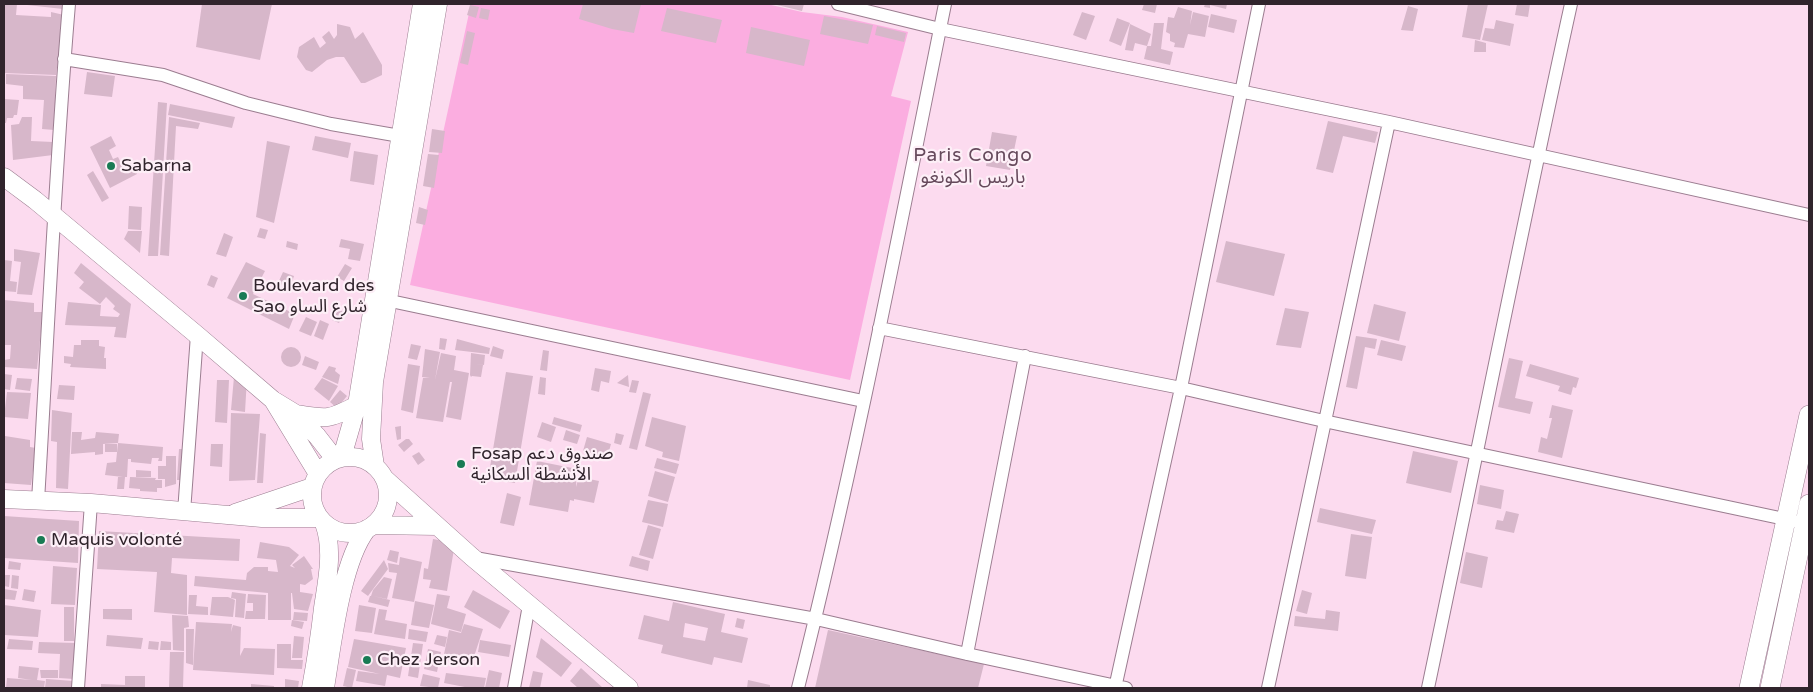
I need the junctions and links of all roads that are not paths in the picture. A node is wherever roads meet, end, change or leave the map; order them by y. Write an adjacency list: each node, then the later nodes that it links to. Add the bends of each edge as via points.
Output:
1 (69, 4): 9 (street)
2 (422, 4): 12 (street)
3 (438, 4): 17 (street)
4 (838, 4): 8 (street)
5 (945, 4): 8 (street)
6 (1259, 4): 10 (street)
7 (1571, 4): 13 (street)
8 (940, 29): 10 (street); 18 (street)
9 (64, 58): 12 (street, via 163,75 246,103 331,124); 16 (street)
10 (1242, 91): 11 (street); 21 (street)
11 (1389, 122): 13 (street); 27 (street)
12 (400, 136): 17 (street)
13 (1538, 155): 15 (street); 28 (street)
14 (4, 177): 16 (street)
15 (1809, 215)
16 (55, 218): 19 (street); 33 (street)
17 (381, 299): 23 (street); 24 (street); 30 (street, via 370,439)
18 (879, 328): 20 (street); 23 (street)
19 (197, 335): 22 (street); 36 (street)
20 (1024, 356): 21 (street); 46 (street)
21 (1182, 388): 27 (street); 53 (street)
22 (272, 400): 25 (street); 31 (street)
23 (863, 401): 45 (street)
24 (356, 405): 25 (street, via 331,418); 29 (street)
25 (296, 414): 29 (street)
26 (1809, 415): 38 (main road)
27 (1324, 421): 28 (street); 54 (street)
28 (1478, 453): 38 (street); 55 (street)
29 (338, 458): 30 (street, via 359,458); 31 (street, via 325,466)
30 (380, 472): 41 (street); 42 (street, via 388,490 387,503 382,515)
31 (315, 480): 37 (street); 39 (street, via 311,498)
32 (4, 499): 33 (street)
33 (38, 501): 34 (street)
34 (91, 503): 36 (street); 47 (street)
35 (1809, 504): 40 (main road)
36 (184, 512): 37 (street)
37 (232, 514): 39 (street)
38 (1787, 520): 40 (street); 56 (main road)
39 (321, 521): 42 (street, via 349,534); 48 (street, via 327,532 328,572)
40 (1806, 524): 57 (main road)
41 (438, 526): 42 (street); 43 (street)
42 (370, 527): 49 (street, via 354,553 346,579)
43 (472, 557): 44 (street); 45 (street)
44 (529, 605): 50 (street); 51 (street)
45 (816, 619): 46 (street); 52 (street)
46 (967, 654): 53 (street)
47 (78, 688)
48 (311, 688)
49 (325, 688)
50 (514, 688)
51 (629, 688)
52 (798, 688)
53 (1119, 688)
54 (1268, 688)
55 (1428, 688)
56 (1750, 688)
57 (1770, 688)

